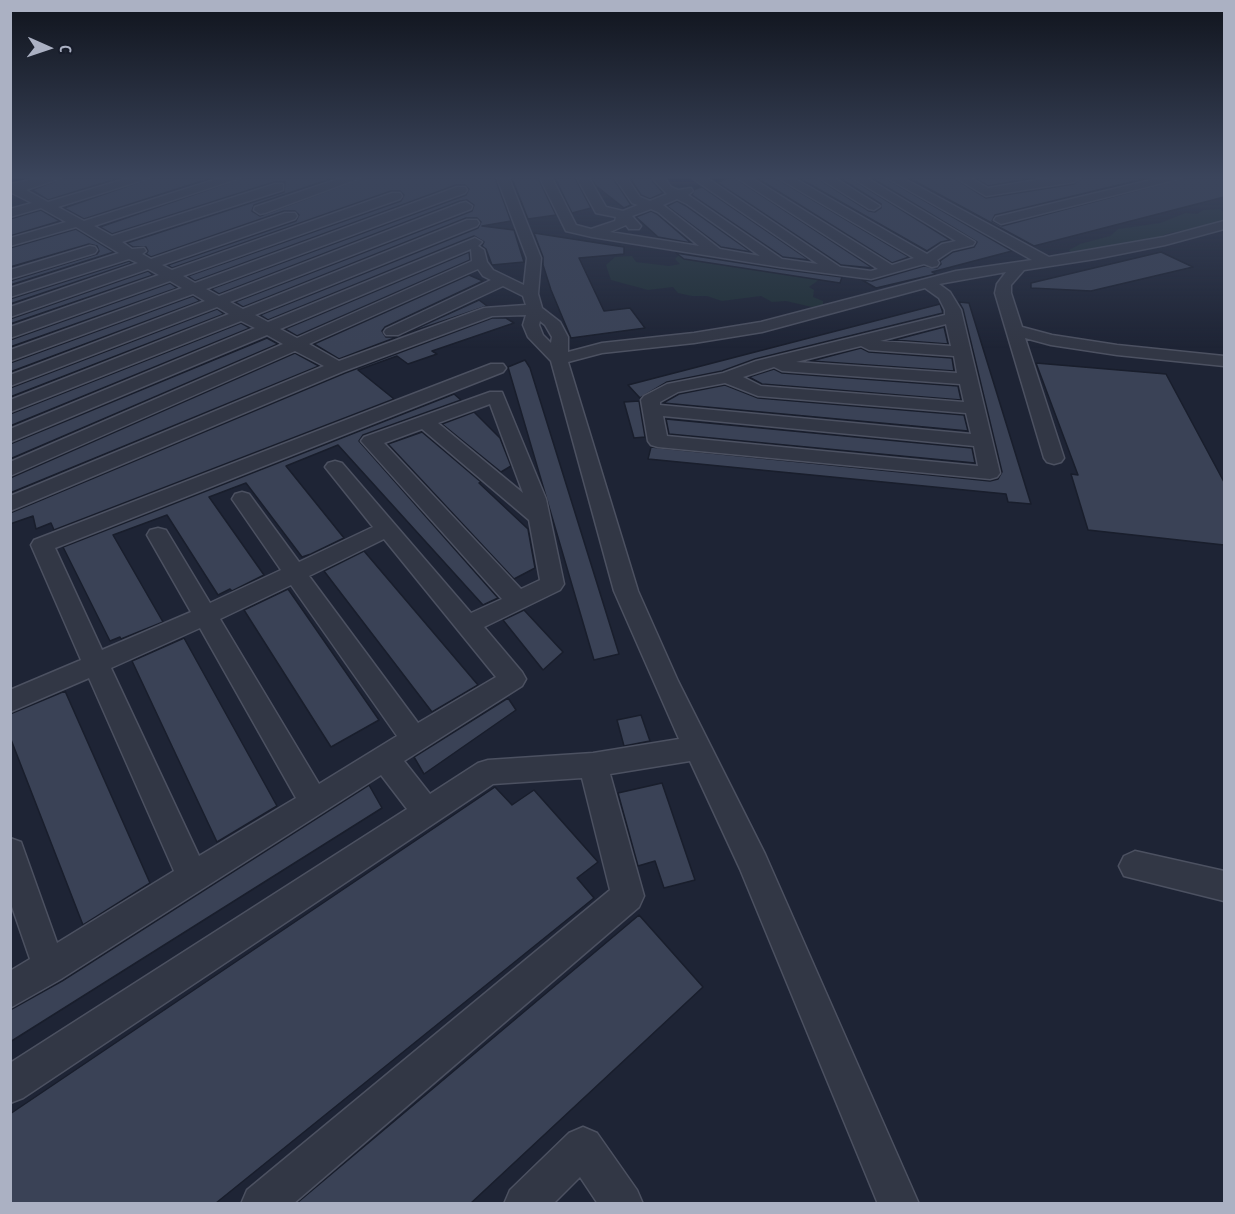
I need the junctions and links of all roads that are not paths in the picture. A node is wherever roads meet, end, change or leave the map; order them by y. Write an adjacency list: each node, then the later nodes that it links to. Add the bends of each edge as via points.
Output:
1 (24, 235): 21 (lane)
2 (44, 235): 35 (lane)
3 (95, 235): 26 (lane)
4 (236, 235): 30 (lane)
5 (287, 235): 37 (lane)
6 (330, 235): 40 (lane)
7 (391, 235): 42 (lane)
8 (445, 235): 45 (lane)
9 (474, 235): 22 (lane)
10 (525, 235): 43 (lane, via 534,258)
11 (602, 235): 23 (lane)
12 (642, 235): 23 (lane)
13 (694, 235): 25 (lane)
14 (739, 235): 29 (lane)
15 (786, 235): 34 (lane)
16 (833, 235): 33 (lane)
17 (881, 235): 27 (lane)
18 (955, 235): 27 (lane, via 968,242 942,244 939,254)
19 (997, 235): 28 (lane)
20 (1207, 235): 28 (lane)
21 (10, 242)
22 (475, 242): 31 (lane); 47 (lane)
23 (650, 243): 25 (lane)
24 (153, 246): 26 (lane)
25 (717, 253): 29 (lane)
26 (131, 254): 30 (lane); 41 (lane)
27 (924, 260): 33 (lane); 36 (lane)
28 (1045, 261): 32 (lane)
29 (780, 263): 34 (lane)
30 (150, 264): 37 (lane); 44 (lane)
31 (480, 264): 38 (lane, via 488,273); 51 (lane)
32 (1019, 266): 36 (lane); 48 (lane, via 1004,284 1003,293)
33 (890, 270): 34 (lane, via 871,275)
34 (840, 272)
35 (10, 275)
36 (956, 275): 39 (lane)
37 (171, 276): 40 (lane); 49 (lane)
38 (504, 280): 43 (lane); 56 (lane)
39 (928, 283): 46 (lane, via 945,296); 54 (lane, via 762,327 602,348)
40 (194, 288): 42 (lane); 53 (lane)
41 (10, 293)
42 (217, 301): 45 (lane); 61 (lane)
43 (532, 302): 54 (lane, via 531,325 538,342); 56 (lane, via 490,311)
44 (10, 312)
45 (242, 315): 47 (lane); 62 (lane)
46 (953, 318): 50 (lane); 52 (lane)
47 (268, 329): 51 (lane); 66 (lane)
48 (1014, 330): 55 (lane, via 1117,350); 68 (lane)
49 (10, 333)
50 (846, 343): 52 (lane); 57 (lane)
51 (296, 344): 56 (lane); 70 (lane)
52 (962, 352): 60 (lane)
53 (10, 356)
54 (559, 359): 83 (lane, via 626,591)
55 (1224, 361)
56 (333, 365): 72 (lane)
57 (762, 365): 59 (lane); 60 (lane)
58 (497, 368): 80 (lane, via 42,545)
59 (727, 377): 63 (lane, via 758,391); 64 (lane, via 673,388 650,400)
60 (968, 379): 63 (lane)
61 (10, 381)
62 (10, 407)
63 (975, 408): 67 (lane)
64 (653, 410): 67 (lane); 67 (lane, via 658,441 990,472)
65 (424, 422): 73 (lane); 73 (lane, via 495,396); 77 (lane, via 371,441)
66 (10, 436)
67 (983, 441)
68 (1054, 458)
69 (334, 467): 74 (lane)
70 (10, 470)
71 (242, 499): 76 (lane)
72 (10, 504)
73 (540, 518): 77 (lane, via 552,584)
74 (387, 529): 76 (lane); 79 (lane)
75 (158, 535): 78 (lane)
76 (296, 574): 78 (lane); 82 (lane)
77 (518, 600): 79 (lane)
78 (206, 616): 80 (lane); 86 (lane)
79 (467, 625): 82 (lane, via 513,679)
80 (96, 664): 81 (lane); 90 (lane)
81 (10, 702)
82 (415, 740): 84 (lane)
83 (699, 748): 85 (lane); 98 (lane, via 754,864)
84 (385, 759): 86 (lane); 87 (lane)
85 (593, 765): 87 (lane, via 488,772); 95 (lane, via 628,896)
86 (314, 802): 90 (lane)
87 (427, 812): 94 (lane)
88 (10, 852): 92 (lane)
89 (1135, 866): 91 (lane)
90 (193, 878): 92 (lane)
91 (1224, 886)
92 (49, 967): 93 (lane)
93 (10, 991)
94 (10, 1085)
95 (261, 1203)
96 (524, 1203): 97 (lane, via 583,1147)
97 (623, 1203)
98 (899, 1203)

